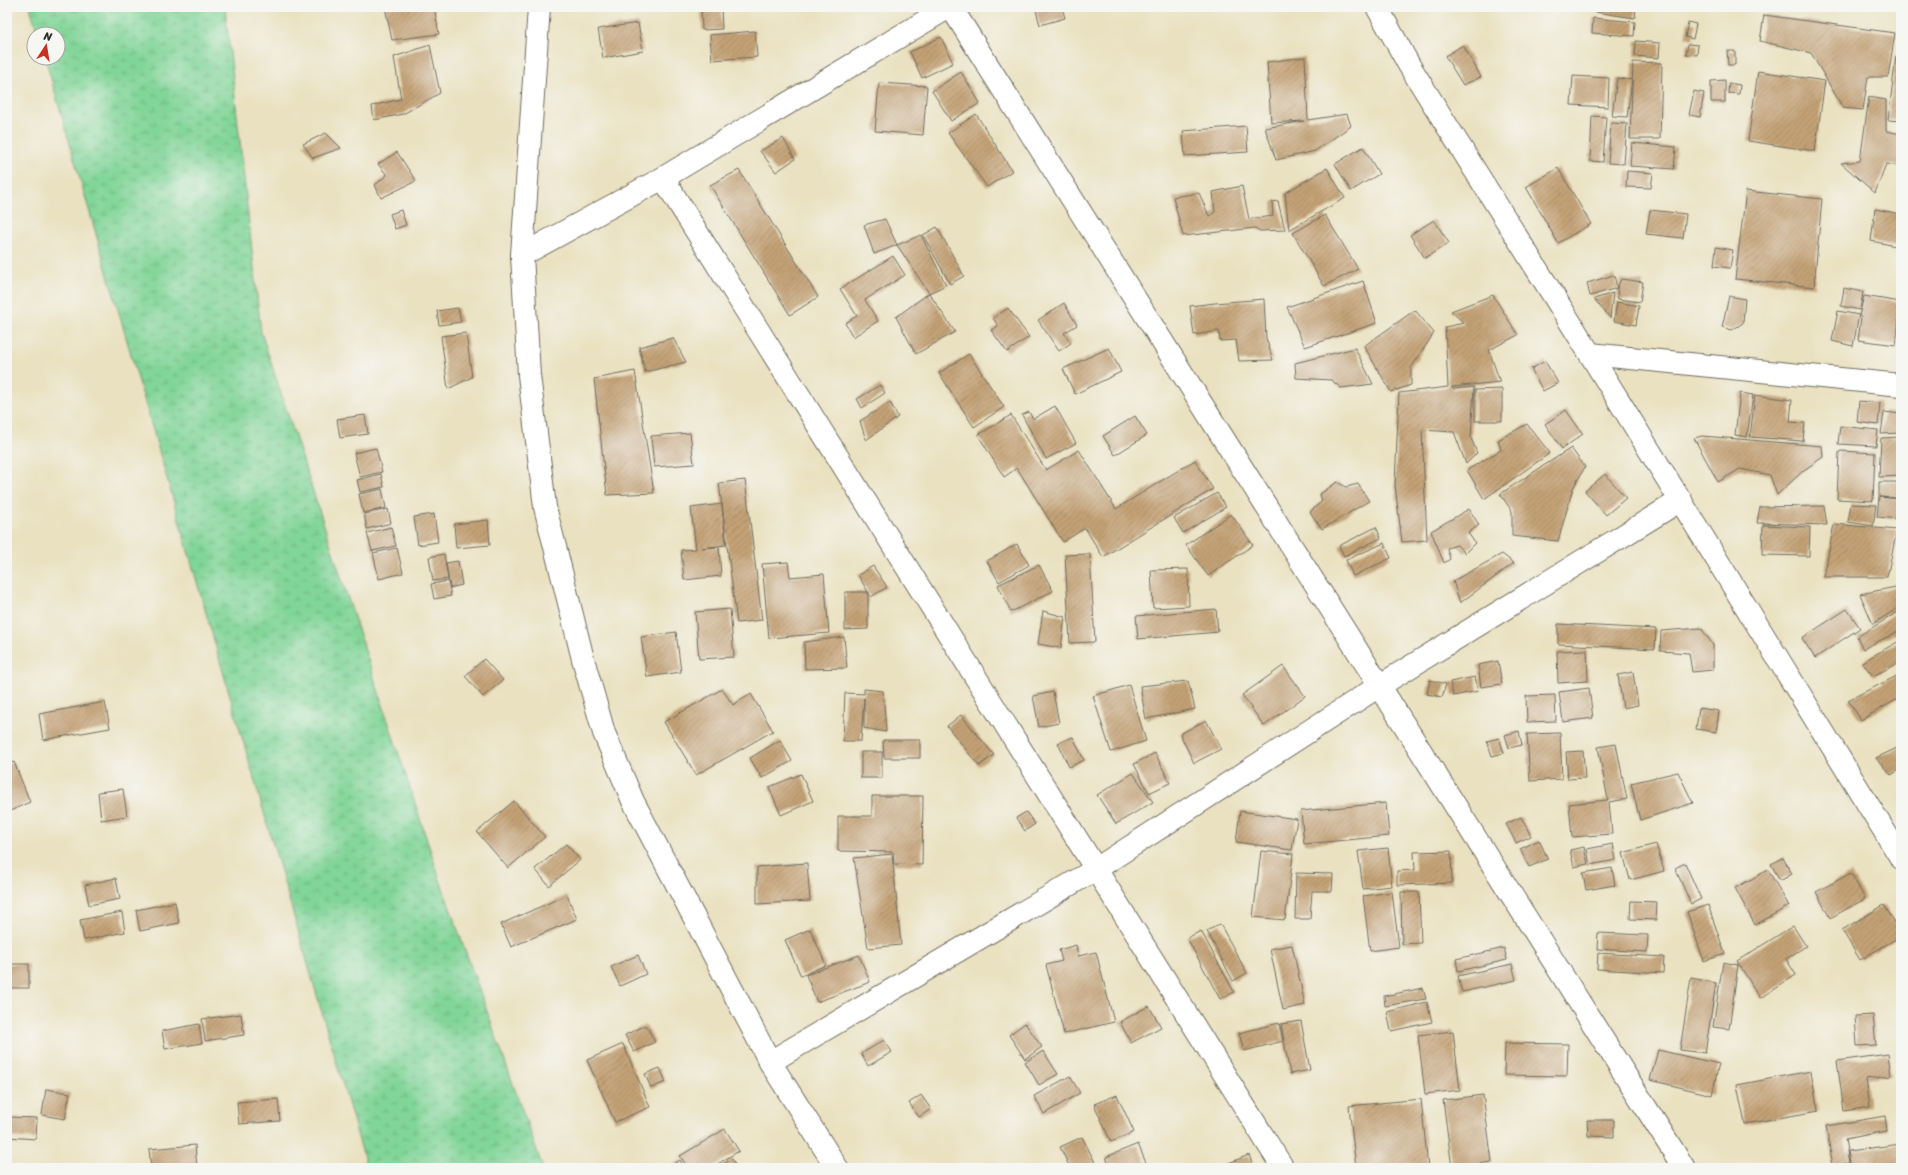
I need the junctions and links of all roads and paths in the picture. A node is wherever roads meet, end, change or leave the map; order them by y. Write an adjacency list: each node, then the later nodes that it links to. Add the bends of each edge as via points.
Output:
1 (539, 7): 5 (street)
2 (950, 7): 4 (street); 9 (street)
3 (1377, 7): 6 (street, via 1409,65)
4 (663, 178): 5 (street); 11 (street)
5 (522, 255): 12 (street, via 529,375 545,507 604,733 633,801)
6 (1590, 354): 7 (street); 8 (street)
7 (1901, 385)
8 (1681, 500): 9 (street); 10 (street)
9 (1379, 686): 11 (street); 15 (street)
10 (1901, 858)
11 (1096, 869): 12 (street); 14 (street)
12 (770, 1062): 13 (street)
13 (837, 1168)
14 (1283, 1168)
15 (1684, 1168)

